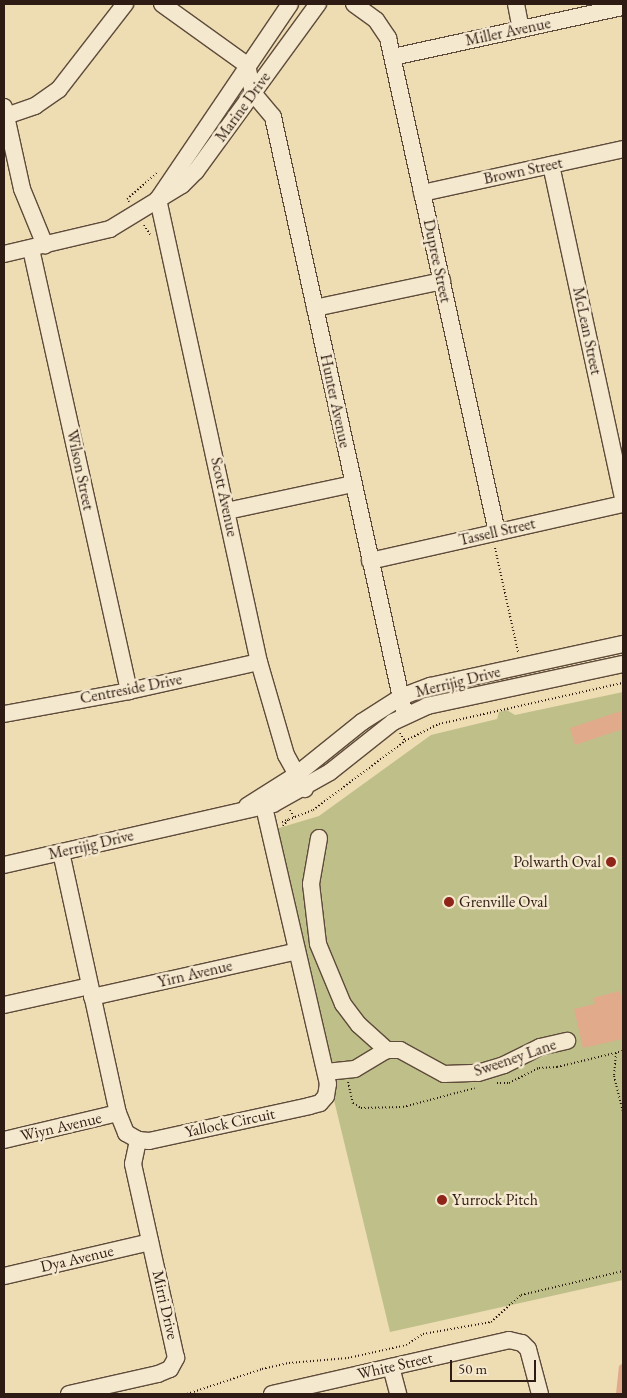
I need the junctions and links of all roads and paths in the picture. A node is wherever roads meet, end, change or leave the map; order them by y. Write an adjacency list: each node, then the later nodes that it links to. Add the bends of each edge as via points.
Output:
1 (125, 4): 12 (street, via 60,89 35,106)
2 (162, 4): 10 (street)
3 (290, 4): 10 (street, Marine Drive)
4 (318, 4): 11 (street, Marine Drive)
5 (354, 4): 9 (street, Dupree Street, via 383,28)
6 (516, 4): 8 (street)
7 (623, 7): 8 (street, Miller Avenue)
8 (522, 29): 9 (street, Miller Avenue)
9 (393, 57): 15 (street, Dupree Street)
10 (247, 65): 11 (street); 16 (street, Marine Drive)
11 (253, 93): 16 (street, Marine Drive, via 196,171 182,185); 20 (street, Hunter Avenue, via 274,117)
12 (5, 112): 17 (street, Wilson Street)
13 (623, 149): 14 (street, Brown Street)
14 (551, 165): 15 (street, Brown Street); 22 (street, McLean Street)
15 (422, 193): 19 (street, Dupree Street)
16 (158, 199): 17 (street, Marine Drive, via 141,213 110,229); 24 (street, Scott Avenue)
17 (38, 247): 18 (street, Marine Drive); 32 (street, Wilson Street)
18 (4, 254)
19 (442, 281): 20 (street); 25 (street, Dupree Street)
20 (315, 308): 21 (street, Hunter Avenue)
21 (353, 484): 24 (street); 26 (street, Hunter Avenue)
22 (623, 497)
23 (623, 504): 25 (street, Tassell Street)
24 (227, 511): 29 (street, Scott Avenue)
25 (494, 533): 26 (street, Tassell Street); 28 (path)
26 (370, 560): 33 (street, Hunter Avenue)
27 (623, 644): 33 (street, Merrijig Drive, via 430,686)
28 (518, 652)
29 (259, 662): 32 (street, Centreside Drive); 36 (street, Scott Avenue, via 286,755)
30 (623, 664): 35 (street, Merrijig Drive, via 456,699)
31 (623, 683): 39 (path, via 439,724 405,741 313,810)
32 (128, 691): 34 (street, Centreside Drive)
33 (401, 697): 35 (street, Hunter Avenue); 36 (street, Merrijig Drive, via 362,722)
34 (4, 714)
35 (405, 716): 36 (street, Merrijig Drive)
36 (301, 782): 37 (street, Merrijig Drive); 38 (street, Merrijig Drive)
37 (264, 807): 38 (street, Merrijig Drive); 40 (street, Yallock Circuit)
38 (237, 812): 42 (street, Merrijig Drive)
39 (288, 820): 40 (path); 40 (path)
40 (274, 828): 44 (street, Yallock Circuit)
41 (319, 838): 48 (street, via 311,884 318,944 343,1004 359,1025)
42 (61, 852): 43 (street, Merrijig Drive); 45 (street)
43 (4, 865)
44 (297, 951): 45 (street, Yirn Avenue); 52 (street, Yallock Circuit)
45 (91, 991): 46 (street, Yirn Avenue); 55 (street)
46 (4, 1005)
47 (567, 1041): 48 (street, Sweeney Lane, via 540,1047 493,1069 457,1075 432,1070 410,1055)
48 (387, 1050): 51 (street)
49 (623, 1050): 50 (path)
50 (616, 1052): 53 (path, via 557,1067 539,1068 509,1083); 56 (path, via 614,1076)
51 (347, 1071): 52 (street); 54 (path, via 348,1093 353,1103 361,1108 403,1107)
52 (326, 1072): 58 (street, Yallock Circuit, via 326,1096 320,1103 148,1141)
53 (492, 1084)
54 (484, 1086)
55 (118, 1113): 57 (street, Wiyn Avenue); 58 (street, via 126,1133)
56 (623, 1113)
57 (4, 1140)
58 (138, 1140): 59 (street, Mirri Drive, via 133,1164)
59 (150, 1242): 61 (street, Dya Avenue); 63 (street, Mirri Drive, via 176,1358 170,1369 158,1374)
60 (623, 1271): 64 (path, via 521,1295 491,1322 423,1334 406,1345 348,1358 289,1363 262,1369)
61 (4, 1276)
62 (392, 1367): 65 (street, White Street); 66 (street); 67 (street, White Street, via 517,1340 531,1354)
63 (70, 1394)
64 (187, 1394)
65 (272, 1394)
66 (398, 1394)
67 (540, 1394)

